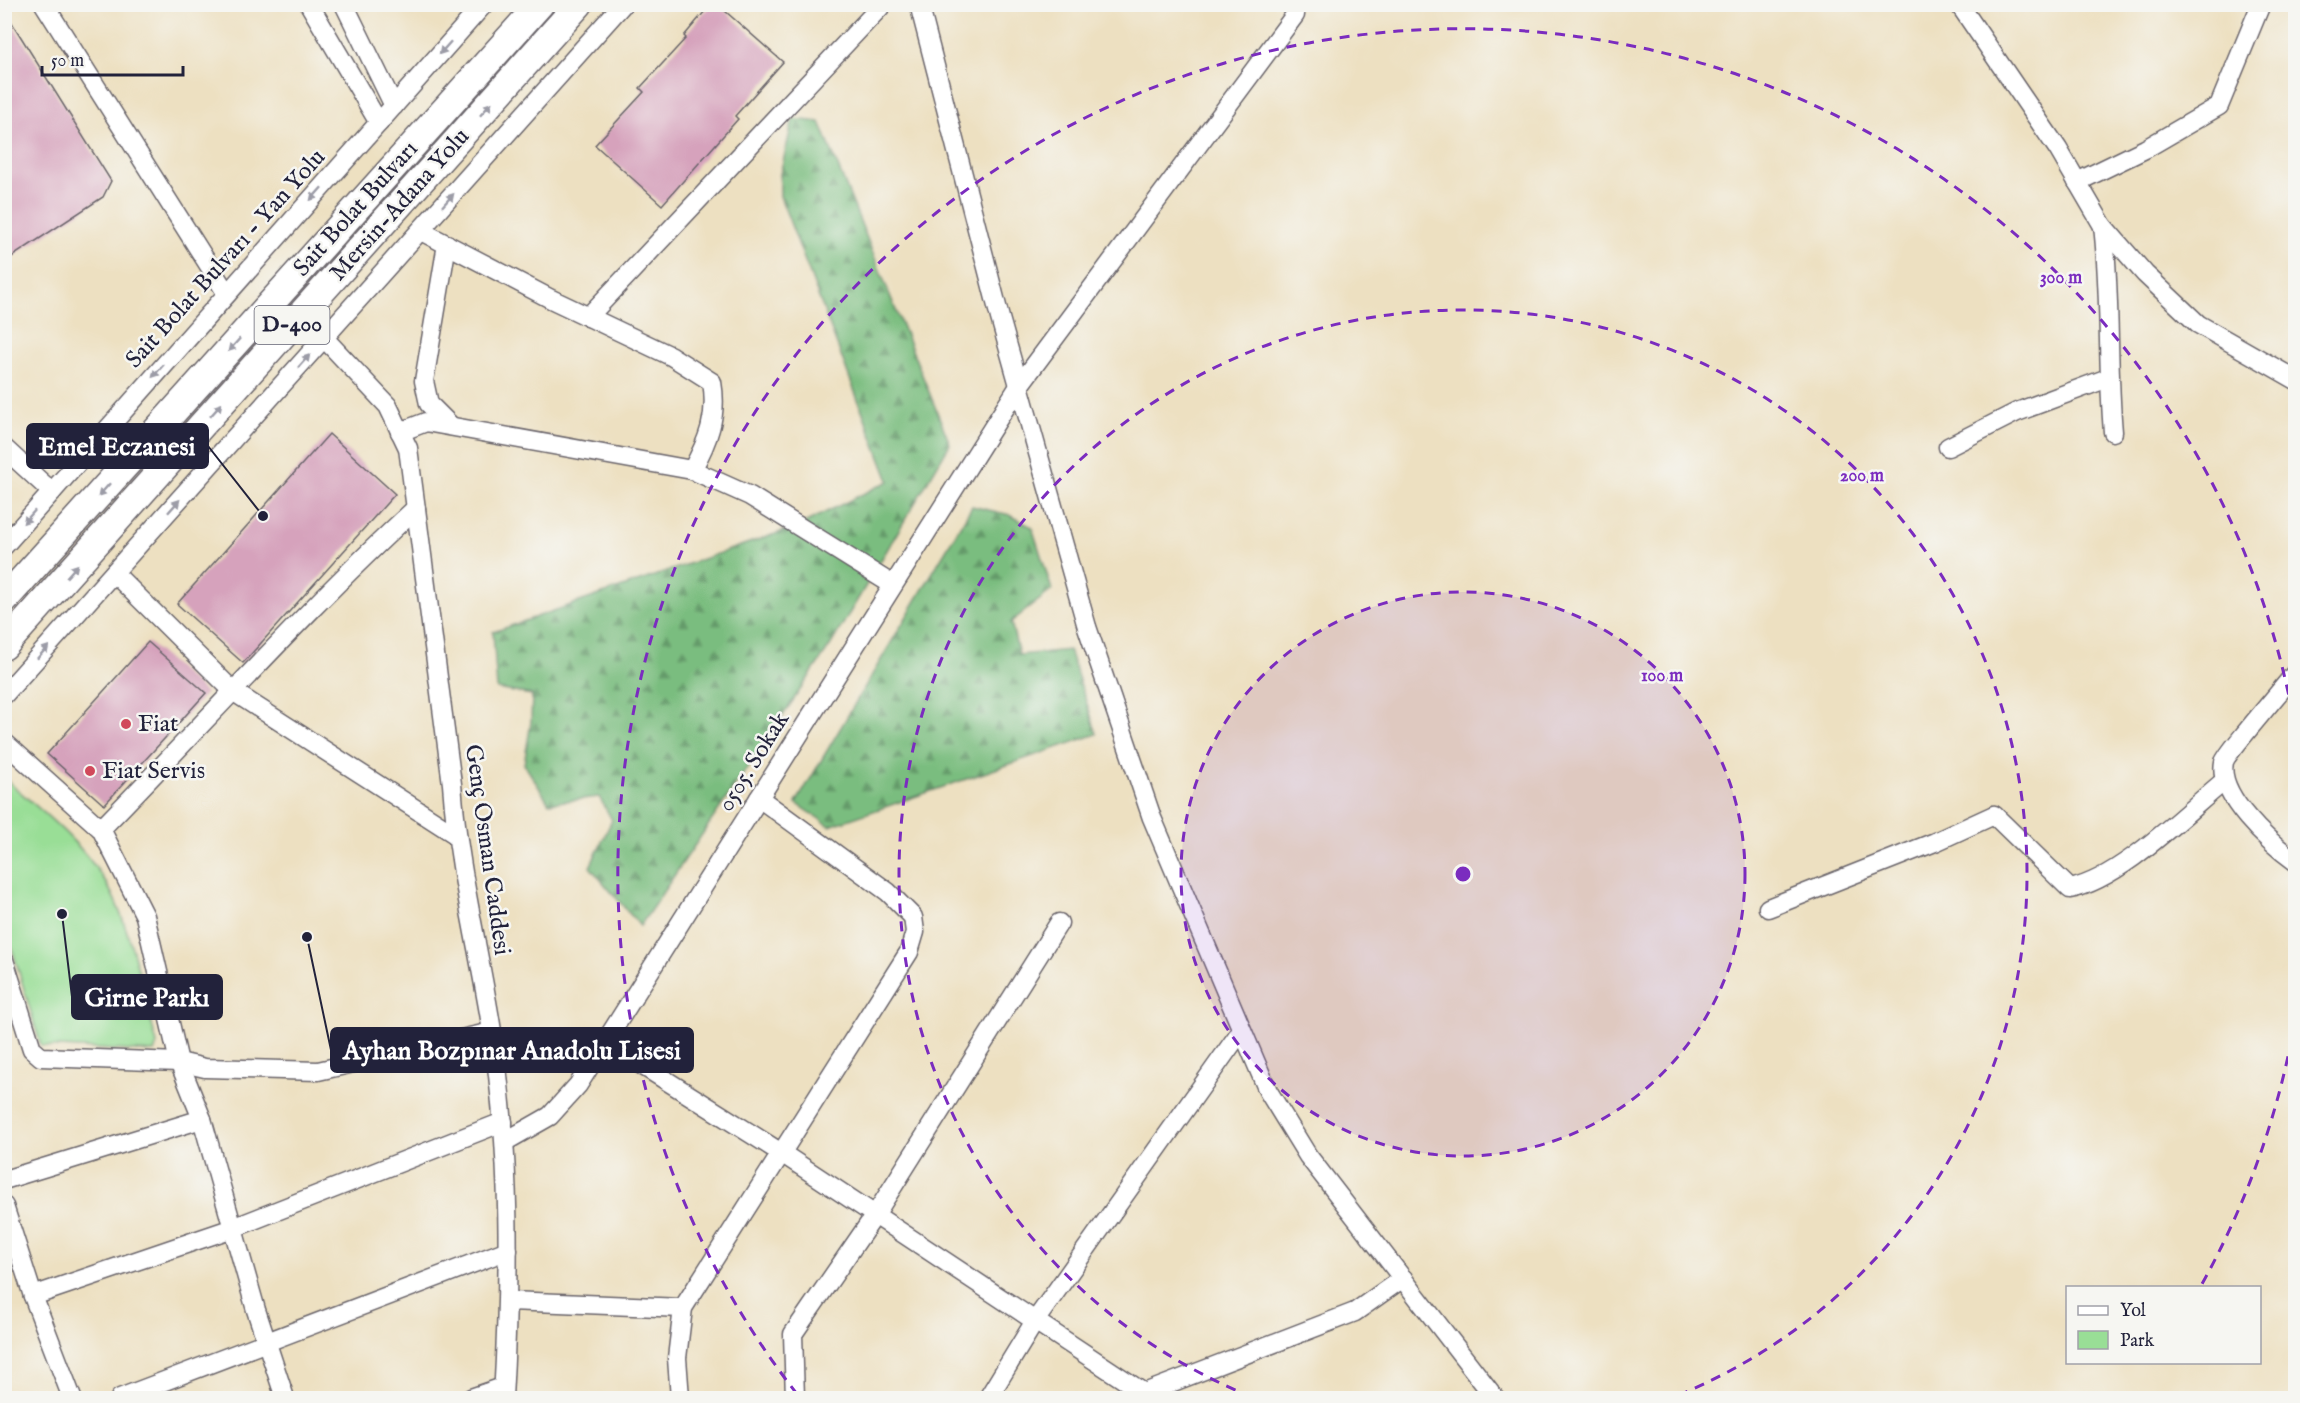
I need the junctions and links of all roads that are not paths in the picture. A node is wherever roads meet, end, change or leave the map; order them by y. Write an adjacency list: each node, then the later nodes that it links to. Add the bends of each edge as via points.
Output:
1 (44, 4): 20 (street)
2 (309, 4): 15 (street)
3 (344, 4): 14 (street)
4 (484, 4): 12 (street, Sait Bolat Bulvarı - Yan Yolu)
5 (540, 4): 37 (highway, Sait Bolat Bulvarı / D-400, one-way to 37)
6 (579, 4): 38 (highway, Mersin-Adana Yolu / D-400, one-way to 6)
7 (623, 4): 18 (street, one-way to 7)
8 (883, 4): 21 (street)
9 (919, 4): 25 (street)
10 (1959, 4): 16 (street)
11 (2261, 4): 16 (street, via 2218,106 2145,149)
12 (468, 12): 14 (street, Sait Bolat Bulvarı - Yan Yolu, one-way to 14)
13 (1295, 15): 25 (street, 0505. Sokak)
14 (394, 106): 15 (street, Sait Bolat Bulvarı - Yan Yolu)
15 (379, 123): 20 (street, Sait Bolat Bulvarı - Yan Yolu, one-way to 20)
16 (2077, 182): 17 (street)
17 (2103, 226): 23 (street, via 2108,269); 24 (street, via 2145,274 2198,324)
18 (421, 231): 19 (street); 22 (street)
19 (447, 244): 21 (street); 26 (street, via 424,381 429,404)
20 (227, 294): 32 (street, Sait Bolat Bulvarı - Yan Yolu, one-way to 32)
21 (588, 316): 31 (street, via 671,356 712,382 716,403 709,439)
22 (324, 338): 27 (street, Genç Osman Caddesi, via 388,406); 35 (street, one-way to 22)
23 (2108, 378): 28 (street); 29 (street, via 2017,412)
24 (2295, 380)
25 (1019, 386): 36 (street, 0505. Sokak); 52 (street, via 1087,627 1149,807)
26 (451, 426): 27 (street, via 426,422); 31 (street)
27 (400, 432): 33 (street, Genç Osman Caddesi, via 408,448)
28 (2114, 432)
29 (1948, 447)
30 (4, 448): 32 (street)
31 (692, 470): 36 (street, via 750,496)
32 (52, 492): 34 (street, Sait Bolat Bulvarı - Yan Yolu, one-way to 34)
33 (416, 508): 40 (street, via 346,574); 46 (street, Genç Osman Caddesi)
34 (4, 546)
35 (114, 573): 40 (street); 41 (street, one-way to 35)
36 (893, 585): 44 (street, 0505. Sokak)
37 (4, 600)
38 (4, 646)
39 (2295, 672): 43 (street, via 2224,760)
40 (234, 692): 45 (street); 46 (street)
41 (4, 695)
42 (4, 742): 45 (street)
43 (2223, 782): 47 (street, via 2242,810); 48 (street, via 2149,844 2090,885 2070,889 1994,815)
44 (759, 798): 53 (street, 0505. Sokak); 58 (street, via 888,892 913,917 915,932 909,952)
45 (101, 830): 54 (street, via 145,916)
46 (456, 835): 51 (street, Genç Osman Caddesi)
47 (2295, 862)
48 (1768, 908)
49 (1059, 923): 61 (street)
50 (4, 960): 54 (street, via 32,1049 41,1057)
51 (492, 1032): 54 (street, via 318,1071 205,1068); 56 (street, Genç Osman Caddesi)
52 (1241, 1032): 64 (street, via 1268,1090 1308,1156); 68 (street)
53 (605, 1042): 57 (street, 0505. Sokak, via 578,1085 550,1116); 58 (street)
54 (180, 1062): 55 (street)
55 (202, 1119): 59 (street); 62 (street)
56 (503, 1122): 57 (street, Genç Osman Caddesi); 62 (street)
57 (506, 1141): 63 (street, Genç Osman Caddesi)
58 (783, 1154): 61 (street); 67 (street)
59 (4, 1180)
60 (4, 1206): 65 (street)
61 (875, 1215): 68 (street); 77 (street, via 793,1334)
62 (233, 1228): 65 (street); 69 (street)
63 (508, 1250): 66 (street, Genç Osman Caddesi); 69 (street)
64 (1403, 1278): 71 (street, via 1355,1312); 79 (street)
65 (33, 1296): 72 (street)
66 (508, 1301): 67 (street); 70 (street, Genç Osman Caddesi)
67 (684, 1308): 76 (street, via 676,1358)
68 (1035, 1321): 71 (street); 78 (street)
69 (266, 1341): 73 (street); 74 (street)
70 (503, 1393): 75 (street)
71 (1137, 1396)
72 (72, 1398)
73 (120, 1398)
74 (285, 1398)
75 (471, 1398)
76 (680, 1398)
77 (795, 1398)
78 (988, 1398)
79 (1495, 1398)

